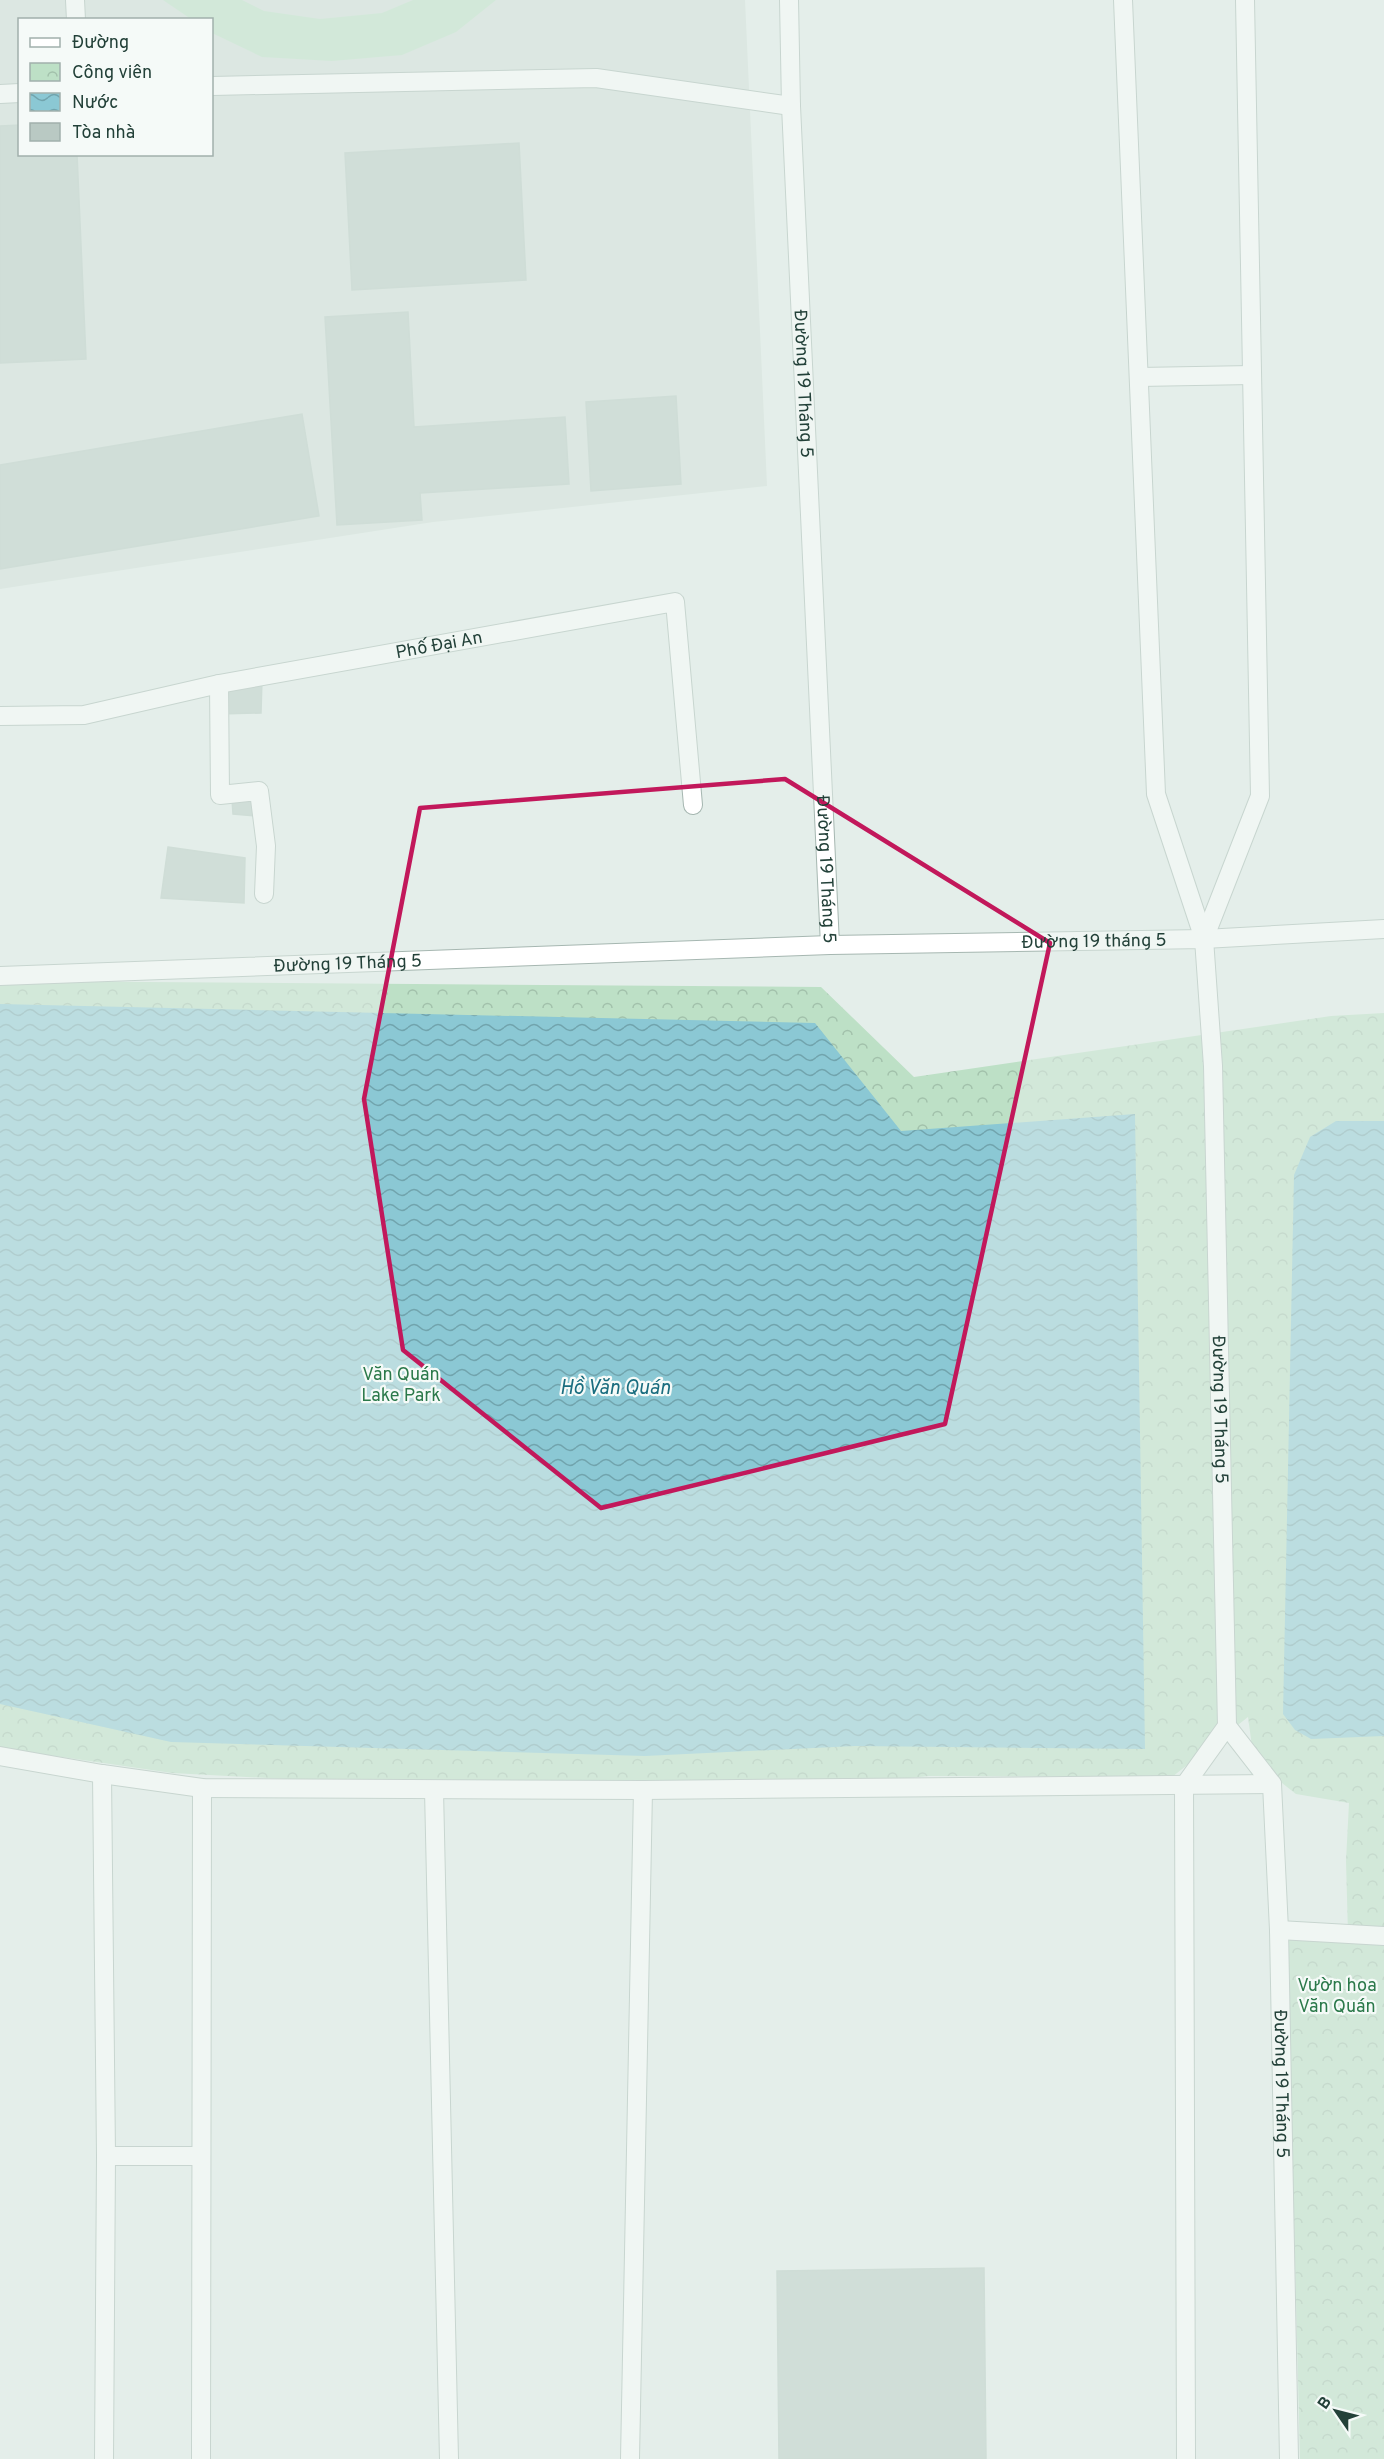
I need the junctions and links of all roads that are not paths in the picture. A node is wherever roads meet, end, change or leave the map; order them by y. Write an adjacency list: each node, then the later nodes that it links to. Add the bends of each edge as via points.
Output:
1 (75, 0): 5 (street)
2 (789, 0): 9 (street, Đường 19 Tháng 5)
3 (1123, 0): 11 (street)
4 (1245, 0): 10 (street)
5 (76, 18)
6 (213, 86): 9 (street, via 596,78)
7 (18, 93): 8 (street)
8 (0, 94)
9 (791, 106): 18 (street, Đường 19 Tháng 5)
10 (1252, 375): 11 (street); 17 (street, via 1260,796)
11 (1139, 377): 17 (street, via 1156,794)
12 (219, 684): 13 (street, Phố Đại An, via 84,715); 14 (street, Phố Đại An, via 675,602); 15 (street, via 220,795 259,791 266,846)
13 (0, 716)
14 (693, 805)
15 (264, 894)
16 (1384, 929): 17 (street, Đường 19 tháng 5)
17 (1204, 939): 18 (street, Đường 19 tháng 5); 20 (street, Đường 19 Tháng 5, via 1213,1093)
18 (830, 945): 19 (street, Đường 19 Tháng 5)
19 (0, 976)
20 (1227, 1726): 23 (street); 24 (street)
21 (0, 1756): 22 (street)
22 (102, 1774): 25 (street); 30 (street)
23 (1272, 1784): 24 (street); 28 (street, Đường 19 Tháng 5)
24 (1184, 1786): 27 (street); 36 (street)
25 (202, 1788): 26 (street); 31 (street)
26 (434, 1790): 27 (street); 34 (street)
27 (643, 1790): 35 (street)
28 (1279, 1930): 29 (street); 37 (street, Đường 19 Tháng 5)
29 (1384, 1936)
30 (106, 2156): 31 (street); 32 (street)
31 (200, 2156): 33 (street)
32 (104, 2459)
33 (201, 2459)
34 (449, 2459)
35 (630, 2459)
36 (1186, 2459)
37 (1289, 2459)

